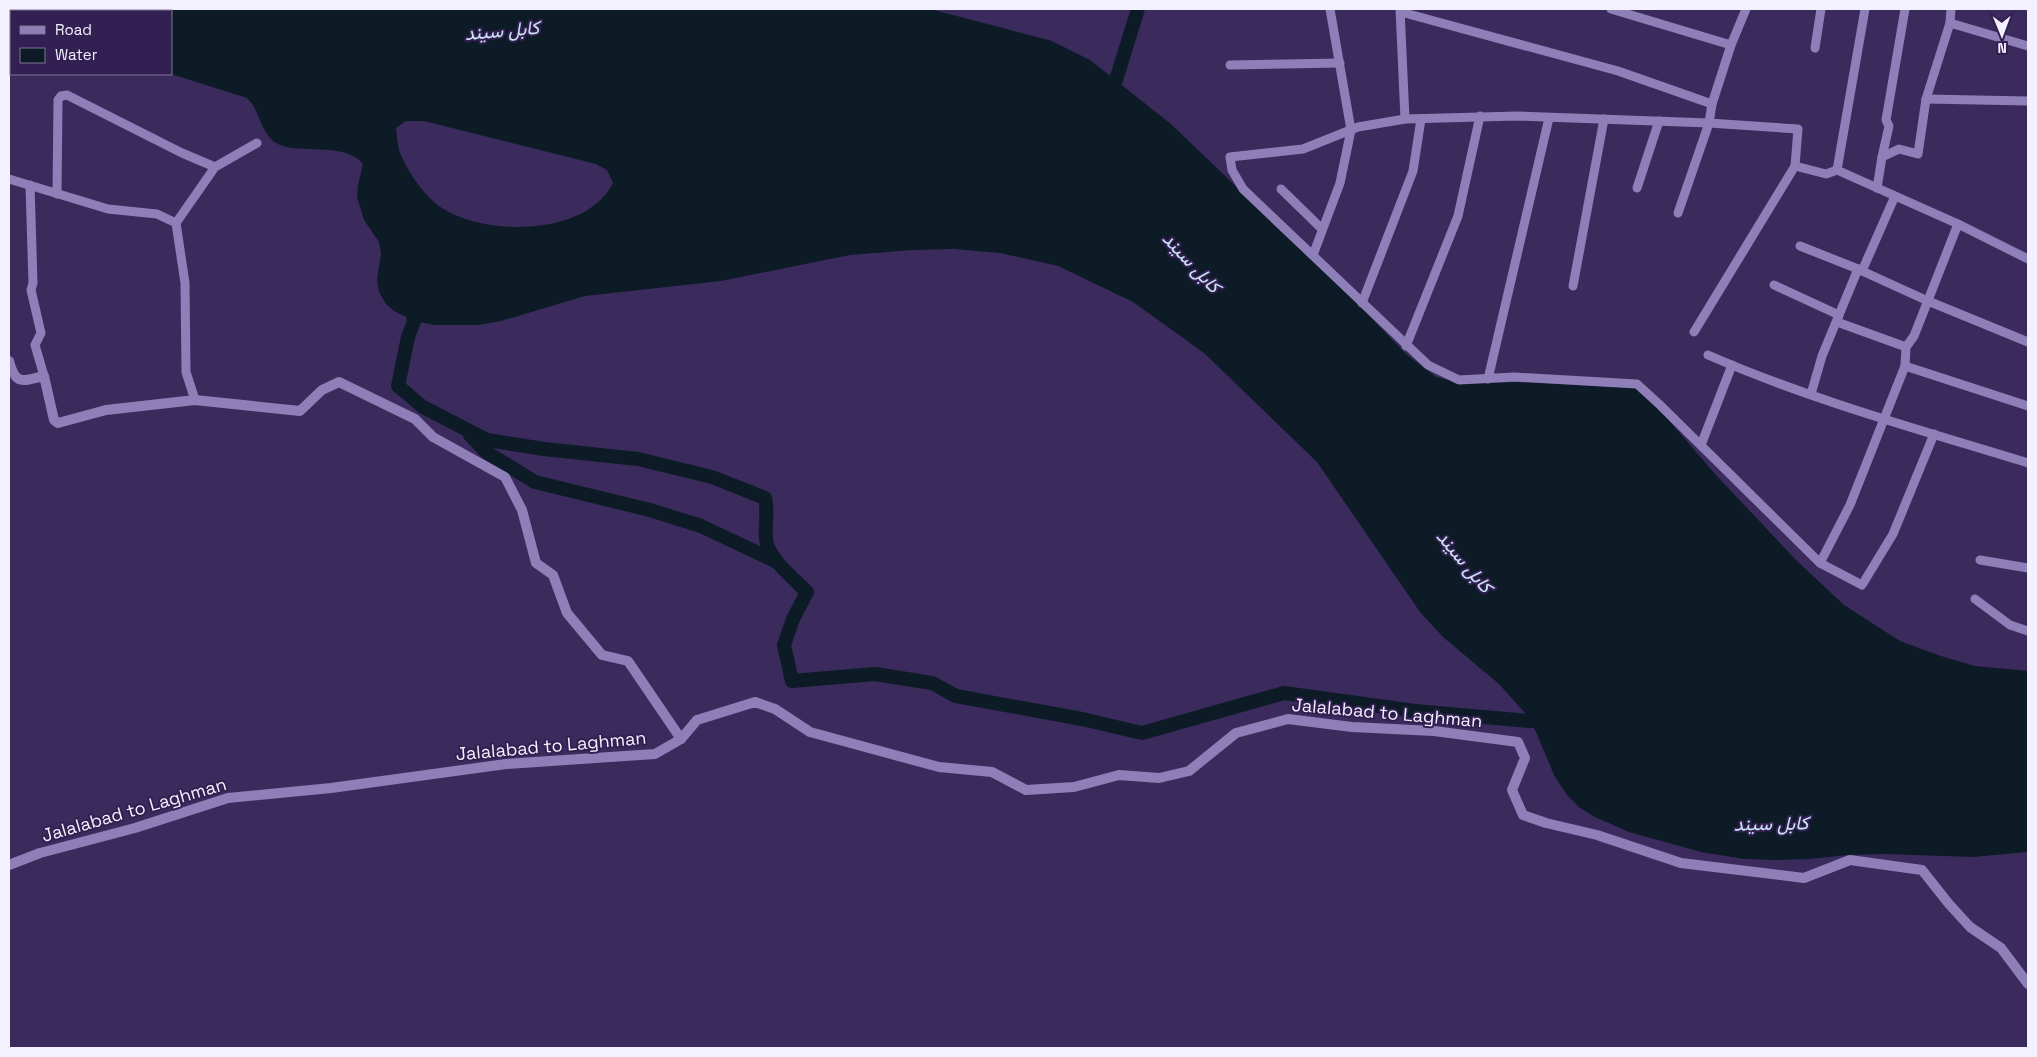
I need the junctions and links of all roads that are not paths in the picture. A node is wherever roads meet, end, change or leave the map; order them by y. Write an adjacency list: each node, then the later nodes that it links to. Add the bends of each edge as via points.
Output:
1 (1330, 9): 13 (street)
2 (1611, 9): 10 (street)
3 (1746, 9): 10 (street)
4 (1821, 9): 12 (street)
5 (1865, 9): 30 (street)
6 (1905, 9): 27 (street)
7 (1951, 9): 9 (street)
8 (1400, 10): 17 (street, via 1618,71); 20 (street)
9 (1950, 23): 11 (street); 15 (street)
10 (1731, 45): 17 (street)
11 (2028, 46)
12 (1814, 48)
13 (1340, 63): 14 (street); 25 (street)
14 (1230, 65)
15 (1926, 99): 16 (street); 27 (street, via 1918,154 1899,149)
16 (2028, 101)
17 (1712, 104): 24 (street)
18 (1480, 116): 19 (street); 21 (street); 53 (street, via 1458,216)
19 (1549, 118): 22 (street); 60 (street)
20 (1405, 119): 21 (street); 25 (street)
21 (1421, 119): 49 (street, via 1413,171)
22 (1604, 119): 23 (street); 47 (street)
23 (1659, 121): 24 (street); 33 (street)
24 (1709, 123): 28 (street, via 1798,129); 38 (street)
25 (1351, 130): 41 (street, via 1340,183); 43 (street, via 1303,148 1230,157 1232,170 1243,189)
26 (257, 143): 29 (street)
27 (1882, 157): 34 (street)
28 (1795, 166): 30 (street, via 1826,174); 51 (street)
29 (216, 167): 36 (street, via 67,95 61,96 58,100); 39 (street)
30 (1837, 170): 34 (street)
31 (9, 179): 32 (street)
32 (30, 185): 36 (street); 59 (street, via 31,290 41,333 35,345)
33 (1637, 188)
34 (1877, 188): 37 (street)
35 (1281, 189): 41 (street)
36 (57, 194): 39 (street, via 108,209 157,214)
37 (1895, 196): 40 (street); 45 (street)
38 (1678, 213)
39 (176, 223): 62 (street, via 185,283 186,372)
40 (1958, 224): 44 (street); 48 (street)
41 (1322, 229): 43 (street)
42 (1800, 246): 45 (street)
43 (1312, 256): 49 (street)
44 (2028, 259)
45 (1860, 270): 48 (street); 50 (street)
46 (1774, 285): 50 (street)
47 (1573, 286)
48 (1928, 301): 52 (street); 54 (street)
49 (1362, 303): 53 (street)
50 (1838, 318): 54 (street); 61 (street)
51 (1694, 332)
52 (2028, 342)
53 (1406, 346): 60 (street, via 1428,365 1459,380)
54 (1906, 347): 58 (street)
55 (1708, 355): 57 (street)
56 (9, 362): 59 (street, via 16,378 26,380)
57 (1732, 366): 61 (street); 66 (street)
58 (1905, 366): 63 (street); 64 (street)
59 (44, 376): 62 (street, via 56,422 106,410)
60 (1488, 378): 66 (street, via 1637,384)
61 (1811, 394): 64 (street)
62 (195, 400): 73 (street, via 300,411 322,390 339,382 416,419 433,437 505,477 522,510 536,563 553,575 567,613 602,655 628,662)
63 (2028, 406)
64 (1884, 419): 65 (street); 69 (street, via 1850,504)
65 (1934, 434): 67 (street); 69 (street, via 1893,534 1862,585)
66 (1701, 445): 69 (street)
67 (2028, 463)
68 (1980, 560): 70 (street)
69 (1820, 563)
70 (2028, 568)
71 (1975, 599): 72 (street, via 2010,625)
72 (2028, 631)
73 (681, 738): 74 (street, Jalalabad to Laghman, via 655,754 506,764 331,788 228,798); 75 (street, Jalalabad to Laghman, via 697,720 755,702 775,709 810,732 940,767 992,772 1026,790 1074,788 1118,775 1159,778 1189,771 1236,733 1288,719 1352,728 1434,731 1518,742 1524,758 1512,790 1523,815 1681,863 1804,878 1850,860 1922,870 1970,927 2001,948)
74 (9, 865)
75 (2028, 984)

